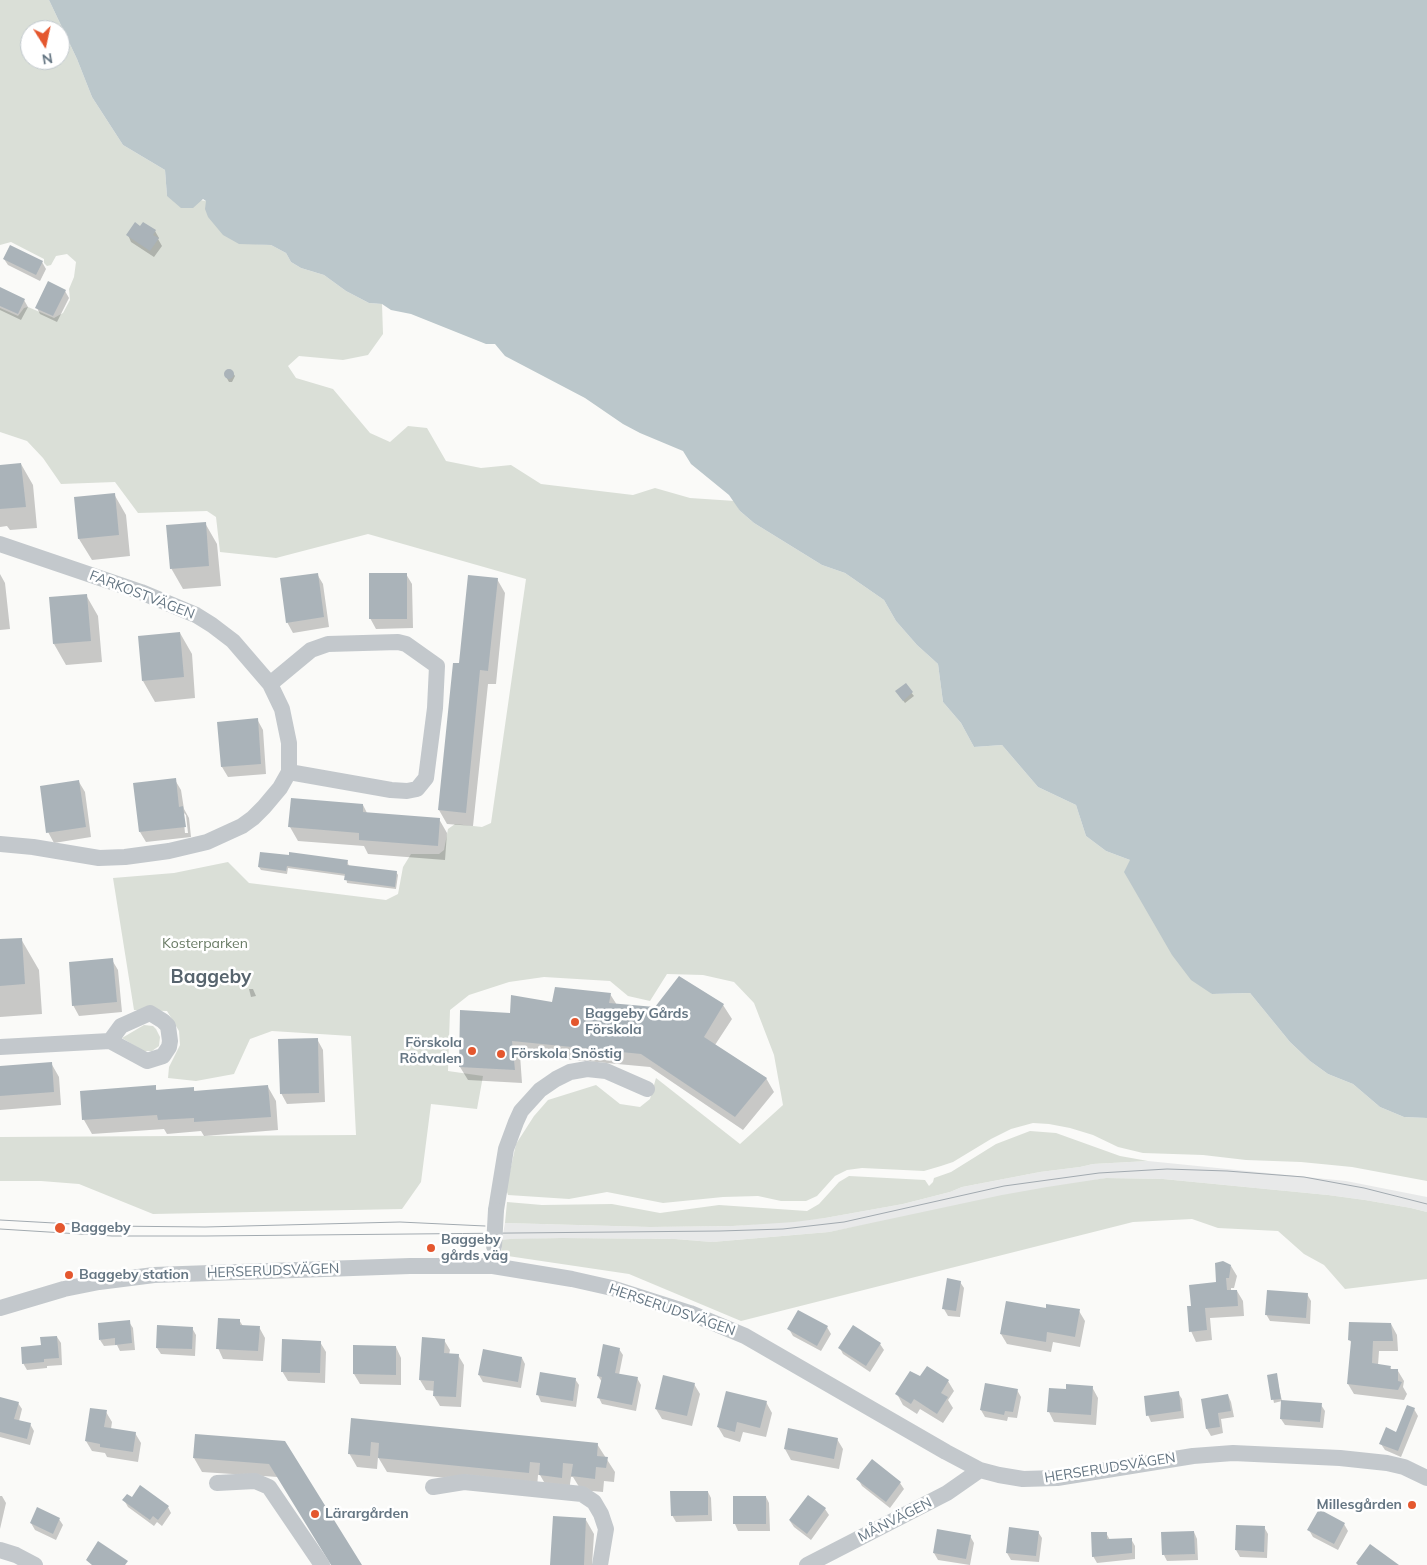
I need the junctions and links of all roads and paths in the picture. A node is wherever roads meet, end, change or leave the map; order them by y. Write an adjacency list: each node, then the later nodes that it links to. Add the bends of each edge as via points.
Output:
1 (0, 544): 2 (street, FARKOSTVÄGEN, via 122,585 196,615 233,640)
2 (270, 684): 3 (street, FARKOSTVÄGEN, via 282,709 289,743); 3 (street, via 311,650 328,644 398,642 437,666 426,778 417,789 391,790)
3 (289, 772): 4 (street, via 280,788 253,818 207,842 168,851 99,858)
4 (0, 844)
5 (110, 1041): 6 (street)
6 (0, 1046)
7 (647, 1089): 8 (street, bridge, via 606,1071 570,1072 540,1090 520,1111 506,1149 496,1210)
8 (493, 1266): 9 (street, HERSERUDSVÄGEN, via 154,1275 64,1289); 10 (street, HERSERUDSVÄGEN, via 612,1288 690,1313 745,1336)
9 (0, 1308)
10 (980, 1470): 11 (street, HERSERUDSVÄGEN, via 1040,1480 1174,1458 1233,1453 1387,1463); 18 (street, MÅNVÄGEN, via 947,1494)
11 (1427, 1478)
12 (217, 1483): 16 (street, via 255,1481 269,1487)
13 (433, 1487): 17 (street, via 464,1482 582,1494 594,1502 606,1529)
14 (0, 1550): 15 (street)
15 (35, 1565)
16 (322, 1565)
17 (600, 1565)
18 (807, 1565)

